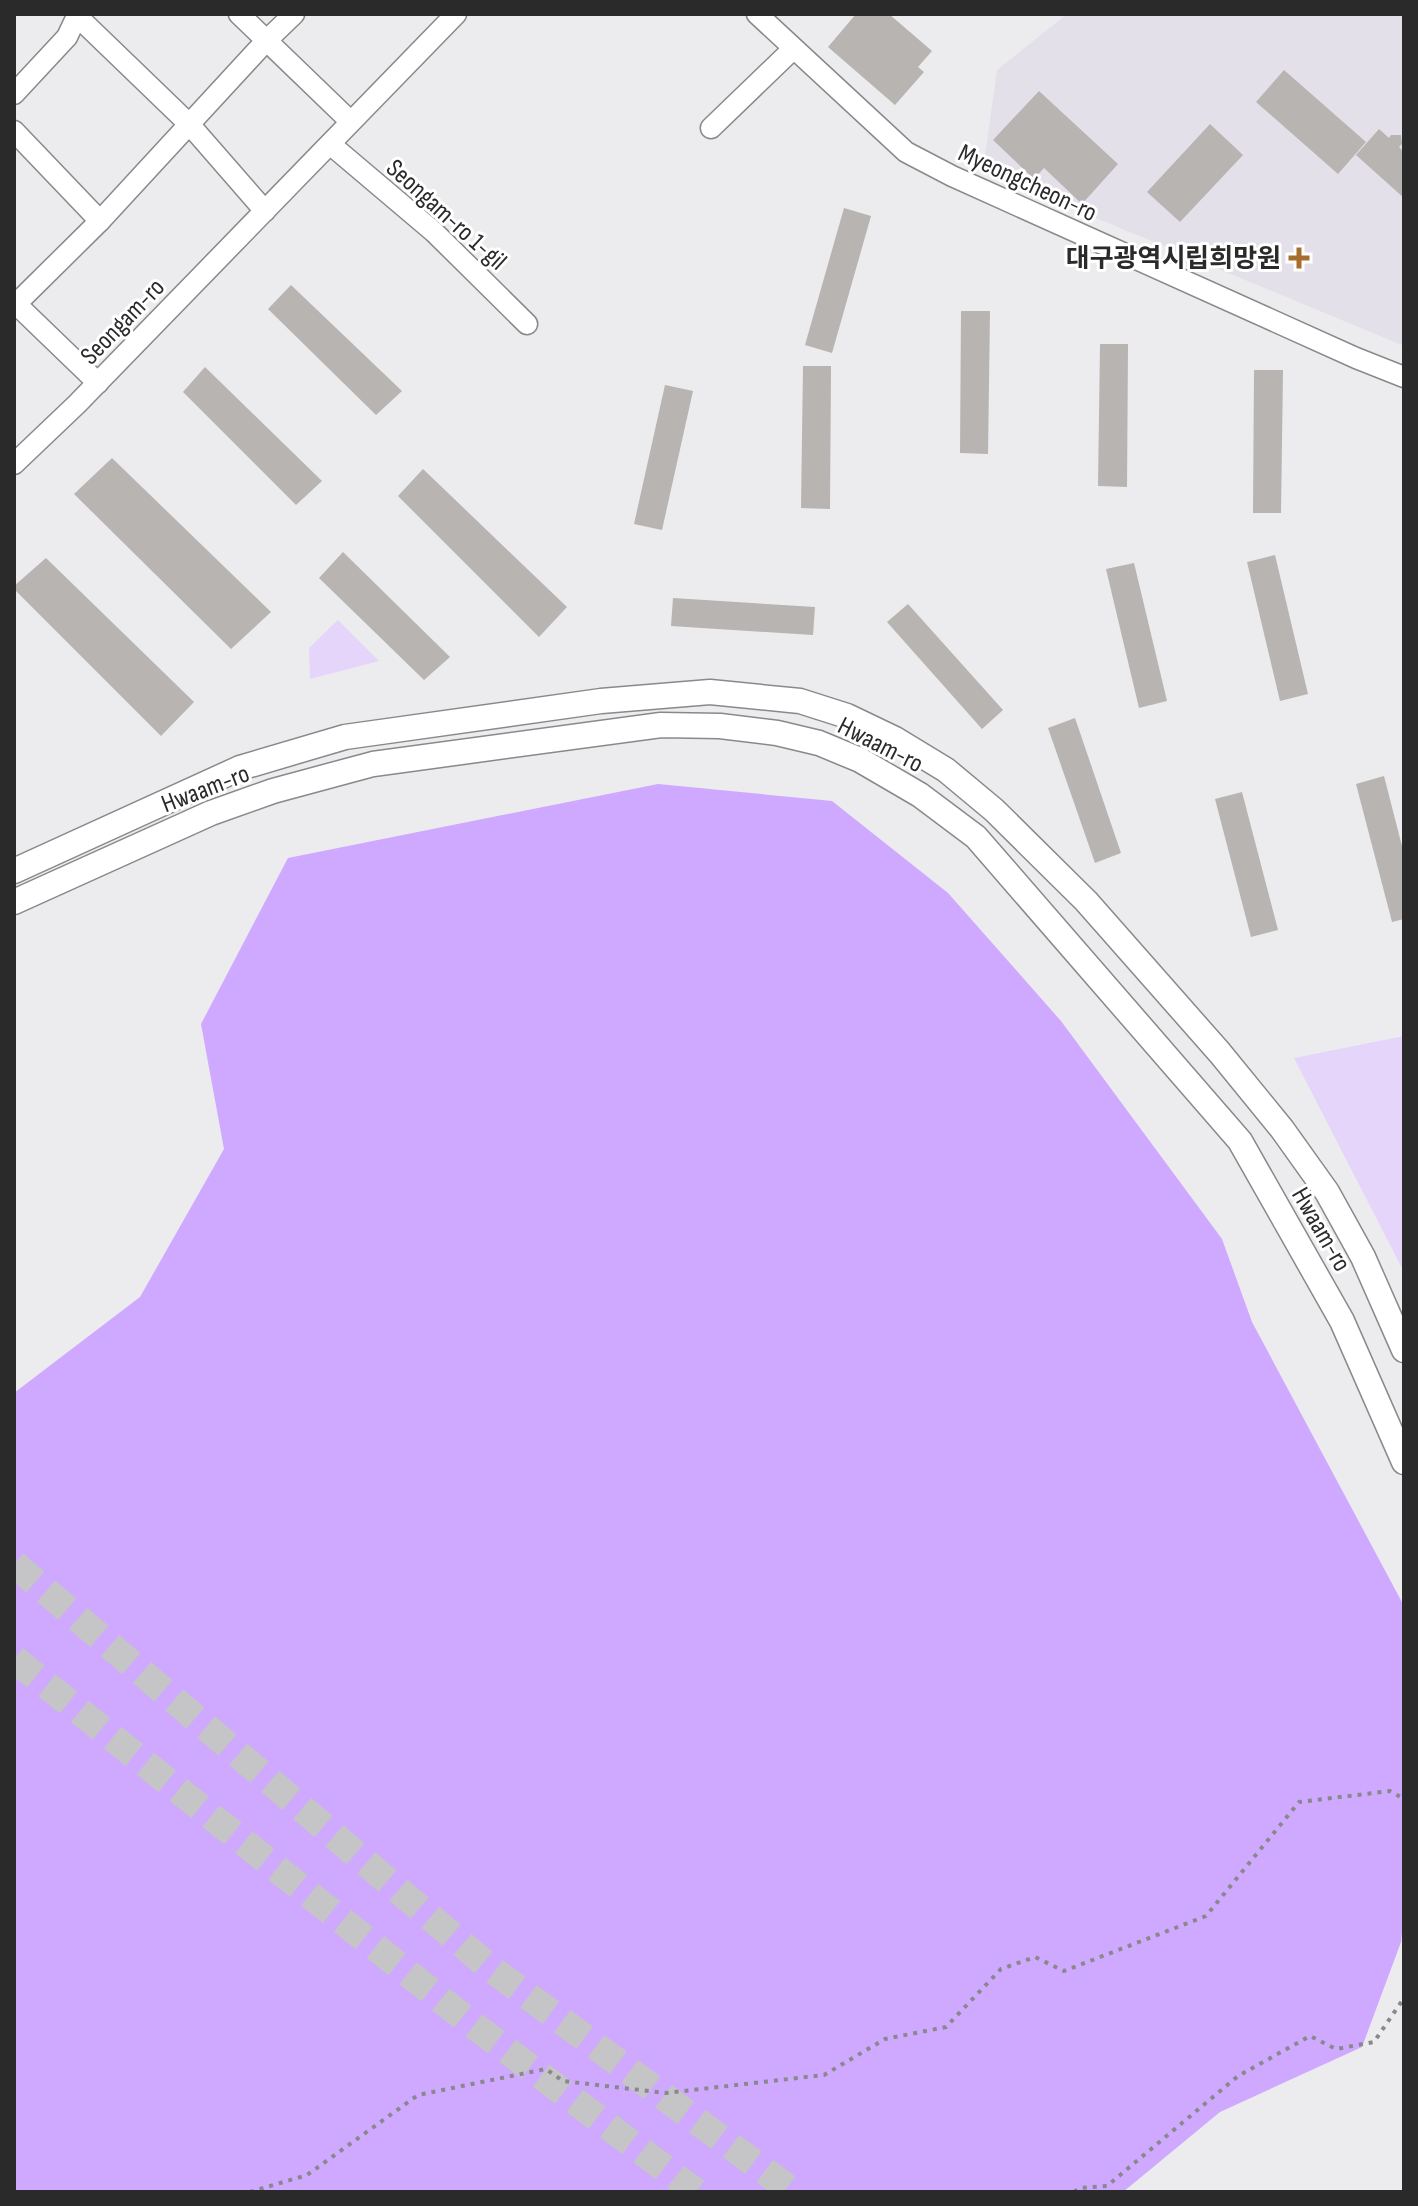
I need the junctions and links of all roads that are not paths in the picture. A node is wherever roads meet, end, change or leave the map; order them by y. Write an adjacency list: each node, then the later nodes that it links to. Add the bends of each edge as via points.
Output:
1 (239, 14): 6 (street)
2 (294, 14): 6 (street)
3 (456, 14): 9 (street, Seongam-ro)
4 (757, 14): 7 (street, Myeongcheon-ro)
5 (78, 16): 8 (street, via 67,37); 10 (street)
6 (265, 42): 9 (street); 10 (street)
7 (793, 49): 11 (street); 18 (street, Myeongcheon-ro, via 906,152)
8 (14, 94)
9 (350, 121): 13 (street, Seongam-ro)
10 (190, 125): 14 (street); 15 (street)
11 (711, 128)
12 (14, 131): 15 (street)
13 (330, 144): 14 (street, Seongam-ro); 17 (street, Seongam-ro 1-gil, via 434,232)
14 (265, 211): 19 (street, Seongam-ro)
15 (100, 221): 16 (street)
16 (15, 304): 19 (street)
17 (527, 324)
18 (1404, 377)
19 (98, 383): 20 (street, Seongam-ro)
20 (14, 464)
21 (14, 871): 23 (main road, Hwaam-ro, via 240,768 345,737 601,701 710,692 800,701 847,716 946,770 994,810 1086,901 1199,1029 1327,1192)
22 (14, 902): 24 (main road, Hwaam-ro, via 211,813 373,764 661,725 720,726 819,743 920,795 976,837 1240,1141 1342,1321)
23 (1404, 1350)
24 (1404, 1462)

